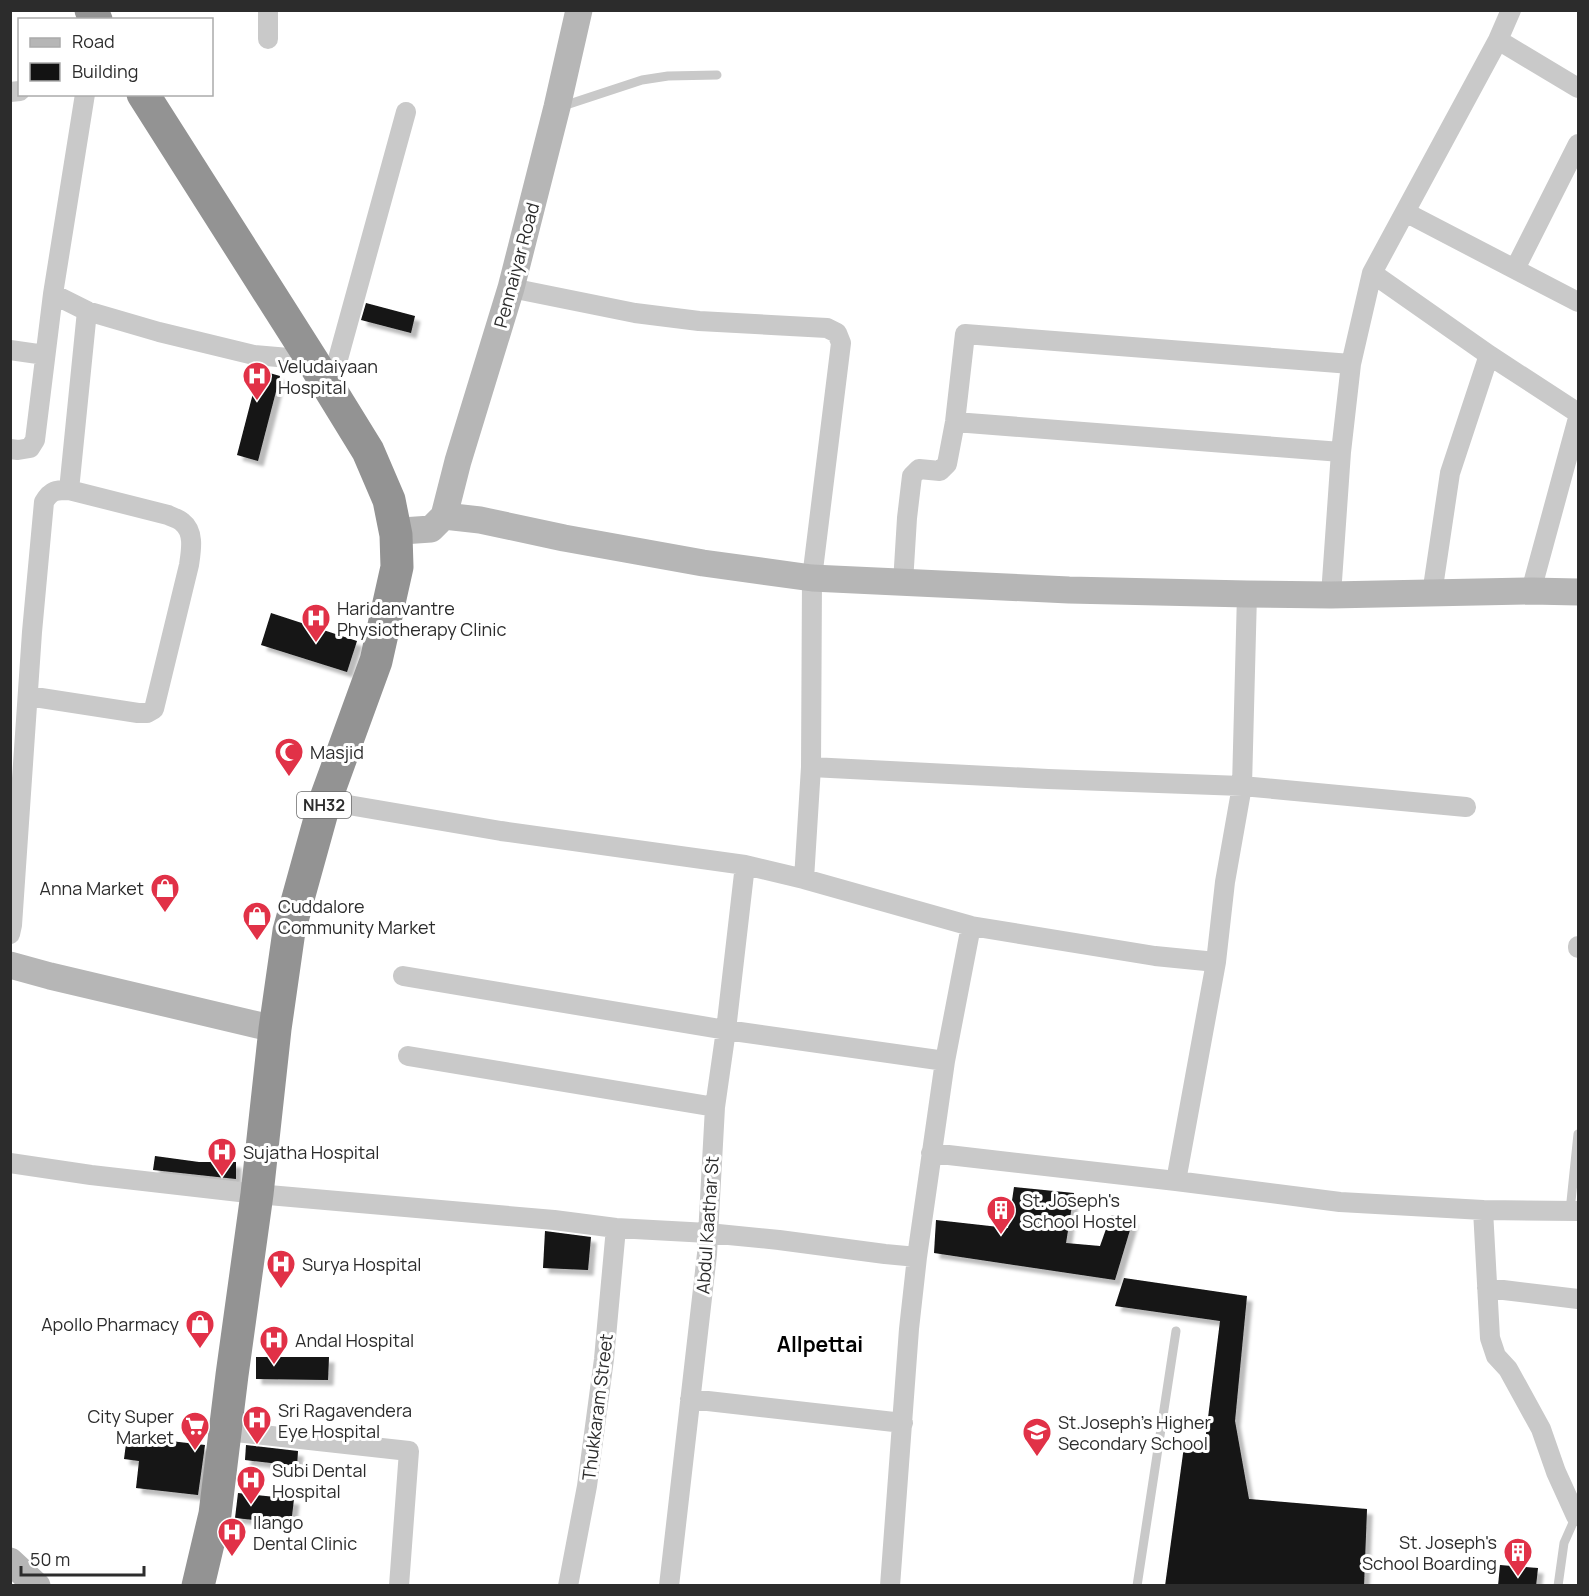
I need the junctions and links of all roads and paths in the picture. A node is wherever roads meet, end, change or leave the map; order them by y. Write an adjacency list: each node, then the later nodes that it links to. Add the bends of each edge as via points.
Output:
1 (268, 10): 4 (street)
2 (579, 10): 10 (street, Pennaiyar Road)
3 (1511, 10): 5 (street)
4 (268, 39)
5 (1497, 40): 7 (street); 13 (street)
6 (717, 75): 10 (lane, via 642,80)
7 (1578, 88)
8 (85, 96): 17 (street)
9 (144, 96): 23 (highway, NH32)
10 (557, 107): 16 (street, Pennaiyar Road)
11 (406, 112): 25 (street)
12 (1578, 144): 14 (street)
13 (1405, 212): 14 (street); 15 (street)
14 (1515, 269): 18 (street)
15 (1372, 273): 22 (street); 24 (street)
16 (511, 288): 31 (street, Pennaiyar Road); 34 (street, via 635,313 699,321 827,327 837,333 841,343)
17 (53, 294): 19 (street); 21 (street)
18 (1578, 302)
19 (87, 311): 23 (street, via 254,355); 30 (street)
20 (10, 350): 21 (street)
21 (45, 355): 28 (street, via 35,440 30,448)
22 (1490, 355): 26 (street); 39 (street, via 1450,473)
23 (312, 360): 25 (highway, NH32)
24 (1351, 364): 27 (street, via 965,334); 29 (street)
25 (330, 388): 32 (highway, NH32, via 368,451 390,500)
26 (1578, 415): 36 (street)
27 (955, 422): 29 (street); 35 (street, via 947,464 940,471 919,469 912,476)
28 (10, 449)
29 (1341, 452): 40 (street)
30 (69, 490): 41 (street, via 57,490 44,502); 41 (street, via 183,522 192,545 189,565 154,709 138,713)
31 (437, 522): 32 (street, via 411,531); 33 (street); 34 (street, via 480,520 691,561)
32 (395, 529): 33 (highway, NH32)
33 (397, 567): 44 (highway, NH32, via 376,661)
34 (812, 578): 35 (street); 42 (street)
35 (903, 583): 38 (street)
36 (1531, 591): 37 (street); 39 (street)
37 (1578, 591)
38 (1247, 594): 40 (street); 43 (street)
39 (1432, 594): 40 (street)
40 (1331, 596)
41 (28, 696): 49 (street)
42 (811, 767): 43 (street); 47 (street)
43 (1242, 786): 45 (street); 50 (street)
44 (325, 801): 46 (street, via 501,831); 53 (highway, NH32, via 289,931)
45 (1466, 807)
46 (745, 865): 47 (street); 54 (street, Abdul Kaathar St)
47 (804, 879): 48 (street)
48 (970, 926): 50 (street); 56 (street)
49 (10, 934)
50 (1216, 962): 61 (street)
51 (10, 965): 53 (street)
52 (403, 976): 54 (street)
53 (275, 1029): 62 (highway, NH32)
54 (726, 1030): 56 (street); 57 (street, Abdul Kaathar St)
55 (408, 1056): 57 (street)
56 (945, 1061): 59 (street)
57 (715, 1107): 66 (street, Abdul Kaathar St)
58 (1578, 1134): 64 (lane)
59 (931, 1153): 61 (street); 67 (street)
60 (10, 1163): 62 (street)
61 (1176, 1180): 63 (street, via 1340,1202)
62 (257, 1194): 65 (street); 73 (highway, NH32)
63 (1483, 1210): 64 (street); 68 (street)
64 (1574, 1211)
65 (616, 1228): 66 (street); 79 (street, Thukkaram Street, via 603,1371)
66 (708, 1233): 67 (street); 71 (street, Abdul Kaathar St)
67 (917, 1257): 72 (street)
68 (1487, 1288): 69 (street); 74 (street, via 1490,1338 1496,1356 1508,1369 1541,1429)
69 (1578, 1299)
70 (1176, 1331): 82 (lane)
71 (690, 1399): 72 (street); 80 (street, Abdul Kaathar St)
72 (903, 1423): 81 (street)
73 (226, 1431): 77 (highway, NH32, via 215,1514); 78 (street, via 409,1451)
74 (1577, 1516): 83 (lane, via 1564,1543)
75 (10, 1561): 76 (street)
76 (37, 1586)
77 (198, 1586)
78 (399, 1586)
79 (568, 1586)
80 (669, 1586)
81 (890, 1586)
82 (1137, 1586)
83 (1558, 1586)

